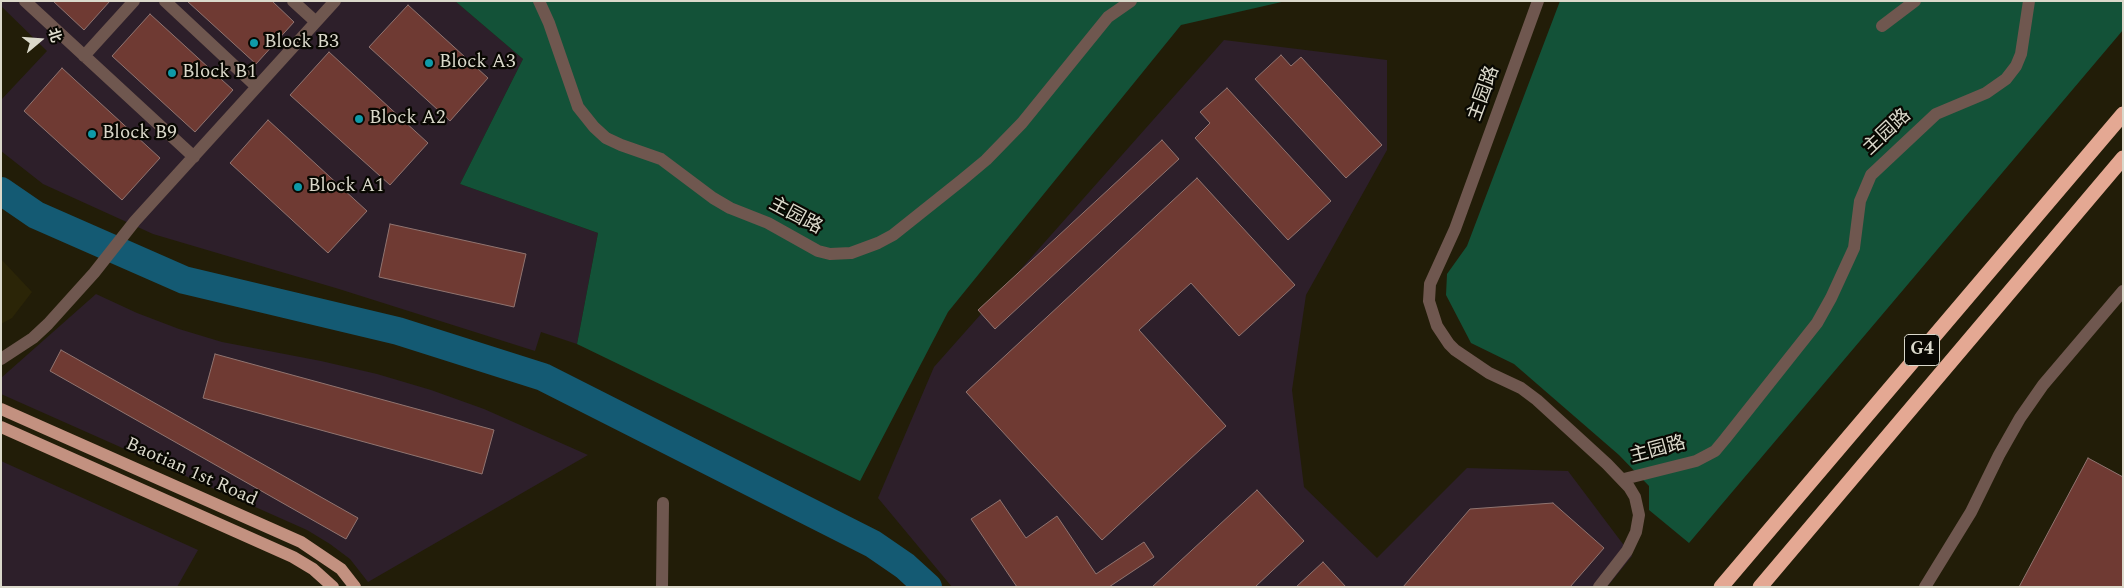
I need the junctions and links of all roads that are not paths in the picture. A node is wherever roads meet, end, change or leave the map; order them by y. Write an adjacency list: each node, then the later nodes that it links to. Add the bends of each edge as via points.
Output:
1 (25, 1): 13 (street)
2 (134, 1): 13 (street)
3 (164, 1): 14 (street)
4 (293, 1): 11 (street)
5 (335, 1): 11 (street)
6 (539, 1): 7 (street, 主园路, via 578,107 600,132 621,145 661,159 730,208 830,254 864,249 886,239 980,165 1022,123 1108,17)
7 (1130, 1)
8 (1538, 1): 22 (street, 主园路, via 1455,229 1430,284 1429,301 1437,326 1455,350 1537,400)
9 (1915, 1): 12 (street)
10 (2029, 1): 22 (street, 主园路, via 2022,54 2006,79 1986,93 1936,114 1871,175 1860,201 1852,253 1831,298 1817,322 1715,451 1696,461)
11 (316, 22): 14 (street)
12 (1882, 26)
13 (84, 56): 16 (street)
14 (257, 87): 16 (street)
15 (2123, 114): 28 (highway, G4)
16 (194, 157): 19 (street, via 48,324)
17 (2123, 158): 29 (highway, G4)
18 (2123, 291): 30 (street, via 2049,378 2020,418 1971,512)
19 (1, 359)
20 (1, 409): 25 (main road, Baotian 1st Road, via 301,542 341,569)
21 (1, 426): 24 (main road, Baotian 1st Road, via 293,557)
22 (1624, 479): 27 (street, via 1635,497 1639,523 1627,551)
23 (663, 504): 26 (street)
24 (333, 587)
25 (355, 587)
26 (662, 587)
27 (1599, 587)
28 (1721, 587)
29 (1760, 587)
30 (1925, 587)

